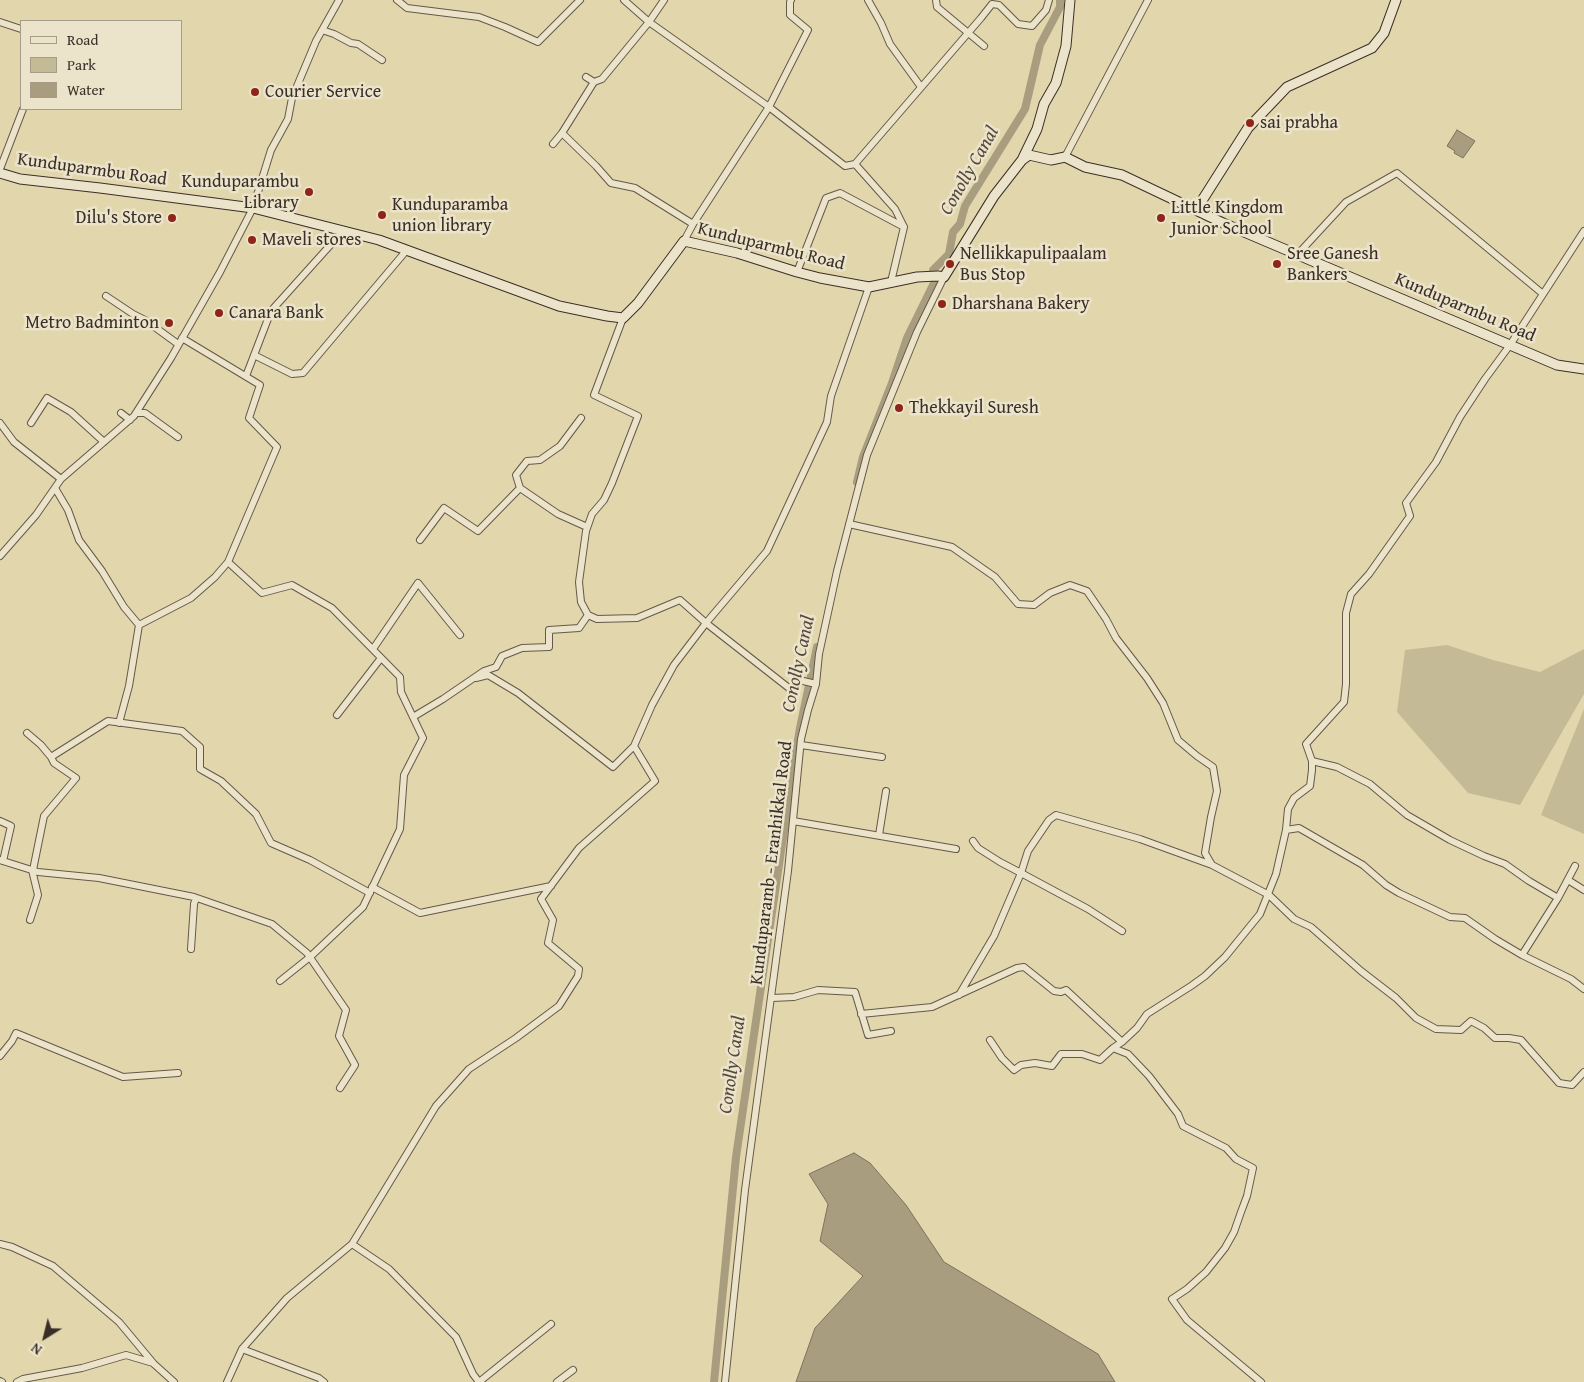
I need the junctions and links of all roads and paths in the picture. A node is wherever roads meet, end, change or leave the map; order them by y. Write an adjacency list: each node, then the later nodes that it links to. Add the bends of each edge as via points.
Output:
1 (397, 0): 2 (street, via 407,8 479,17 538,42)
2 (580, 0)
3 (624, 0): 14 (street)
4 (664, 0): 14 (street)
5 (791, 0): 23 (street, via 790,14 808,30)
6 (868, 0): 22 (street, via 890,44)
7 (936, 0): 17 (street, via 937,7)
8 (1049, 0): 17 (street, via 1046,10 1032,26 1018,24 999,5 992,4)
9 (1070, 0): 28 (main road, via 1066,46 1056,83)
10 (1148, 0): 27 (street)
11 (1396, 0): 33 (main road, via 1384,33 1372,48 1287,87 1248,128)
12 (336, 1): 16 (street)
13 (0, 22): 15 (street)
14 (649, 22): 21 (street, via 613,67 602,79); 23 (street)
15 (20, 28)
16 (322, 30): 19 (street, via 358,44); 32 (street, via 292,98 288,119 271,150)
17 (968, 33): 18 (street); 22 (street)
18 (984, 46)
19 (382, 60)
20 (586, 77): 21 (street)
21 (594, 82): 25 (street)
22 (921, 87): 29 (street)
23 (769, 107): 29 (street, via 845,166); 34 (street)
24 (23, 110): 30 (street)
25 (562, 133): 26 (street); 34 (street, via 611,183 635,188)
26 (552, 144)
27 (1065, 157): 28 (main road, Kunduparmbu Road, via 1051,160 1029,155); 33 (main road, Kunduparmbu Road, via 1085,167 1122,175)
28 (1022, 160): 42 (main road)
29 (855, 164): 35 (street, via 895,209)
30 (0, 169)
31 (0, 173): 32 (main road, Kunduparmbu Road, via 20,179)
32 (253, 208): 36 (main road, Kunduparmbu Road); 48 (street)
33 (1196, 210): 40 (main road, Kunduparmbu Road)
34 (693, 224): 38 (street)
35 (904, 227): 41 (street, via 840,193 826,198); 43 (street)
36 (343, 231): 39 (main road, Kunduparmbu Road); 50 (street, via 271,311)
37 (1584, 231): 45 (street)
38 (684, 241): 41 (main road, Kunduparmbu Road); 47 (main road, Kunduparmbu Road)
39 (406, 251): 47 (main road, Kunduparmbu Road, via 559,306); 50 (street, via 303,373 292,374)
40 (1297, 255): 45 (street, via 1346,202 1397,173); 49 (main road, Kunduparmbu Road)
41 (797, 272): 44 (main road, Kunduparmbu Road)
42 (937, 277): 43 (main road, Kunduparmbu Road); 64 (street, Kunduparamb - Eranhikkal Road, via 867,455)
43 (891, 282): 44 (main road, Kunduparmbu Road)
44 (869, 287): 70 (street, via 831,396 827,422 767,551)
45 (1543, 294): 49 (street)
46 (106, 296): 48 (street)
47 (623, 318): 65 (street, via 594,395 638,416 612,483)
48 (180, 341): 52 (street); 54 (street)
49 (1510, 345): 51 (main road, Kunduparmbu Road, via 1557,365); 85 (street, via 1485,378 1436,462 1406,504 1410,516 1351,594 1346,613 1344,702 1306,744)
50 (254, 355): 52 (street)
51 (1584, 369)
52 (246, 376): 68 (street, via 260,385 249,418 276,447)
53 (121, 413): 56 (street)
54 (136, 413): 56 (street); 59 (street, via 145,412)
55 (581, 418): 63 (street, via 560,446 540,460 527,462 516,475)
56 (130, 420): 60 (street)
57 (0, 423): 61 (street, via 14,442)
58 (31, 423): 60 (street, via 47,398 71,412)
59 (178, 437)
60 (104, 442): 61 (street)
61 (61, 479): 62 (street)
62 (55, 488): 67 (street); 71 (street, via 68,510 79,540)
63 (520, 488): 65 (street, via 558,514); 66 (street, via 478,531 444,508)
64 (849, 524): 76 (street, Kunduparamb - Eranhikkal Road); 94 (street, via 952,547 995,577 1018,604 1034,604 1070,585 1087,591 1163,703 1178,740 1213,767 1217,792 1206,853)
65 (587, 527): 69 (street, via 579,582 580,602)
66 (420, 540)
67 (0, 556)
68 (228, 562): 71 (street, via 191,598); 73 (street, via 262,593 292,585 332,608)
69 (588, 615): 70 (street, via 637,618 680,600); 75 (street, via 579,628 550,630 549,647 522,648 502,656 496,667)
70 (706, 623): 76 (street, via 794,692 799,680); 82 (street, via 674,665)
71 (139, 626): 79 (street)
72 (460, 635): 73 (street, via 418,583)
73 (373, 649): 74 (street)
74 (382, 658): 77 (street); 78 (street, via 400,677 401,692)
75 (475, 678): 78 (street); 82 (street, via 488,675 518,693 613,768)
76 (815, 684): 81 (street, Kunduparamb - Eranhikkal Road)
77 (337, 715)
78 (413, 717): 100 (street, via 423,738 404,775 400,829)
79 (119, 722): 84 (street, via 108,721); 100 (street, via 182,731 200,747 200,769 221,782 256,814 271,843)
80 (27, 733): 84 (street)
81 (801, 745): 83 (street); 87 (street, Kunduparamb - Eranhikkal Road)
82 (634, 746): 99 (street, via 654,780 579,848)
83 (882, 756)
84 (50, 757): 96 (street, via 54,764 76,778 44,816)
85 (1312, 762): 89 (street, via 1310,786 1294,798 1288,809); 104 (street, via 1337,767 1370,784 1408,815 1450,840 1505,864)
86 (886, 791): 90 (street)
87 (793, 820): 90 (street); 113 (street, Kunduparamb - Eranhikkal Road)
88 (0, 821): 93 (street, via 11,826)
89 (1286, 830): 102 (street); 108 (street, via 1299,828 1363,865 1399,893 1450,917 1465,918)
90 (879, 836): 92 (street)
91 (973, 841): 97 (street, via 978,848)
92 (956, 849)
93 (2, 861): 96 (street)
94 (1212, 865): 97 (street, via 1140,839 1056,815 1028,851); 102 (street)
95 (1575, 866): 98 (street)
96 (32, 870): 103 (street, via 99,878); 105 (street, via 38,895)
97 (1021, 872): 106 (street); 112 (street, via 994,936)
98 (1568, 880): 101 (street); 104 (street)
99 (551, 886): 100 (street, via 420,913); 124 (street, via 541,899 553,920 548,943 579,969 578,976 559,1006 469,1069 436,1106)
100 (371, 890): 109 (street, via 363,907)
101 (1584, 890)
102 (1269, 895): 117 (street, via 1260,914 1225,957 1191,986 1147,1014); 120 (street, via 1294,919 1311,927 1396,998 1416,1018 1436,1029 1461,1030 1471,1022 1495,1038 1521,1040 1559,1083 1572,1085)
103 (196, 898): 107 (street); 109 (street, via 272,924)
104 (1558, 898): 108 (street)
105 (30, 920)
106 (1122, 931)
107 (191, 949)
108 (1522, 955): 111 (street, via 1571,979)
109 (310, 957): 110 (street); 122 (street, via 346,1010 338,1036 355,1065)
110 (280, 981)
111 (1584, 989)
112 (958, 996): 114 (street, via 932,1007); 117 (street, via 1024,967 1054,991 1066,990)
113 (772, 998): 114 (street, via 794,997 818,990 855,992); 135 (street, Kunduparamb - Eranhikkal Road, via 745,1190)
114 (861, 1014): 115 (street, via 868,1035)
115 (891, 1031)
116 (990, 1040): 118 (street, via 1014,1070 1035,1062 1052,1066 1061,1054 1082,1054 1100,1060)
117 (1122, 1042): 118 (street)
118 (1113, 1048): 136 (street, via 1128,1054 1149,1076 1178,1114 1183,1126 1226,1148 1236,1159 1253,1168 1234,1232 1206,1272 1172,1299 1186,1320)
119 (0, 1056): 121 (street, via 16,1033 123,1076)
120 (1584, 1072)
121 (178, 1073)
122 (340, 1088)
123 (0, 1244): 127 (street, via 53,1266 119,1322)
124 (352, 1244): 126 (street, via 287,1298); 133 (street, via 389,1269 456,1337)
125 (551, 1324): 133 (street)
126 (242, 1349): 131 (street); 132 (street)
127 (154, 1364): 129 (street, via 126,1355); 130 (street)
128 (573, 1370): 134 (street)
129 (17, 1382)
130 (174, 1382)
131 (227, 1382)
132 (324, 1382)
133 (479, 1382)
134 (557, 1382)
135 (725, 1382)
136 (1261, 1382)

